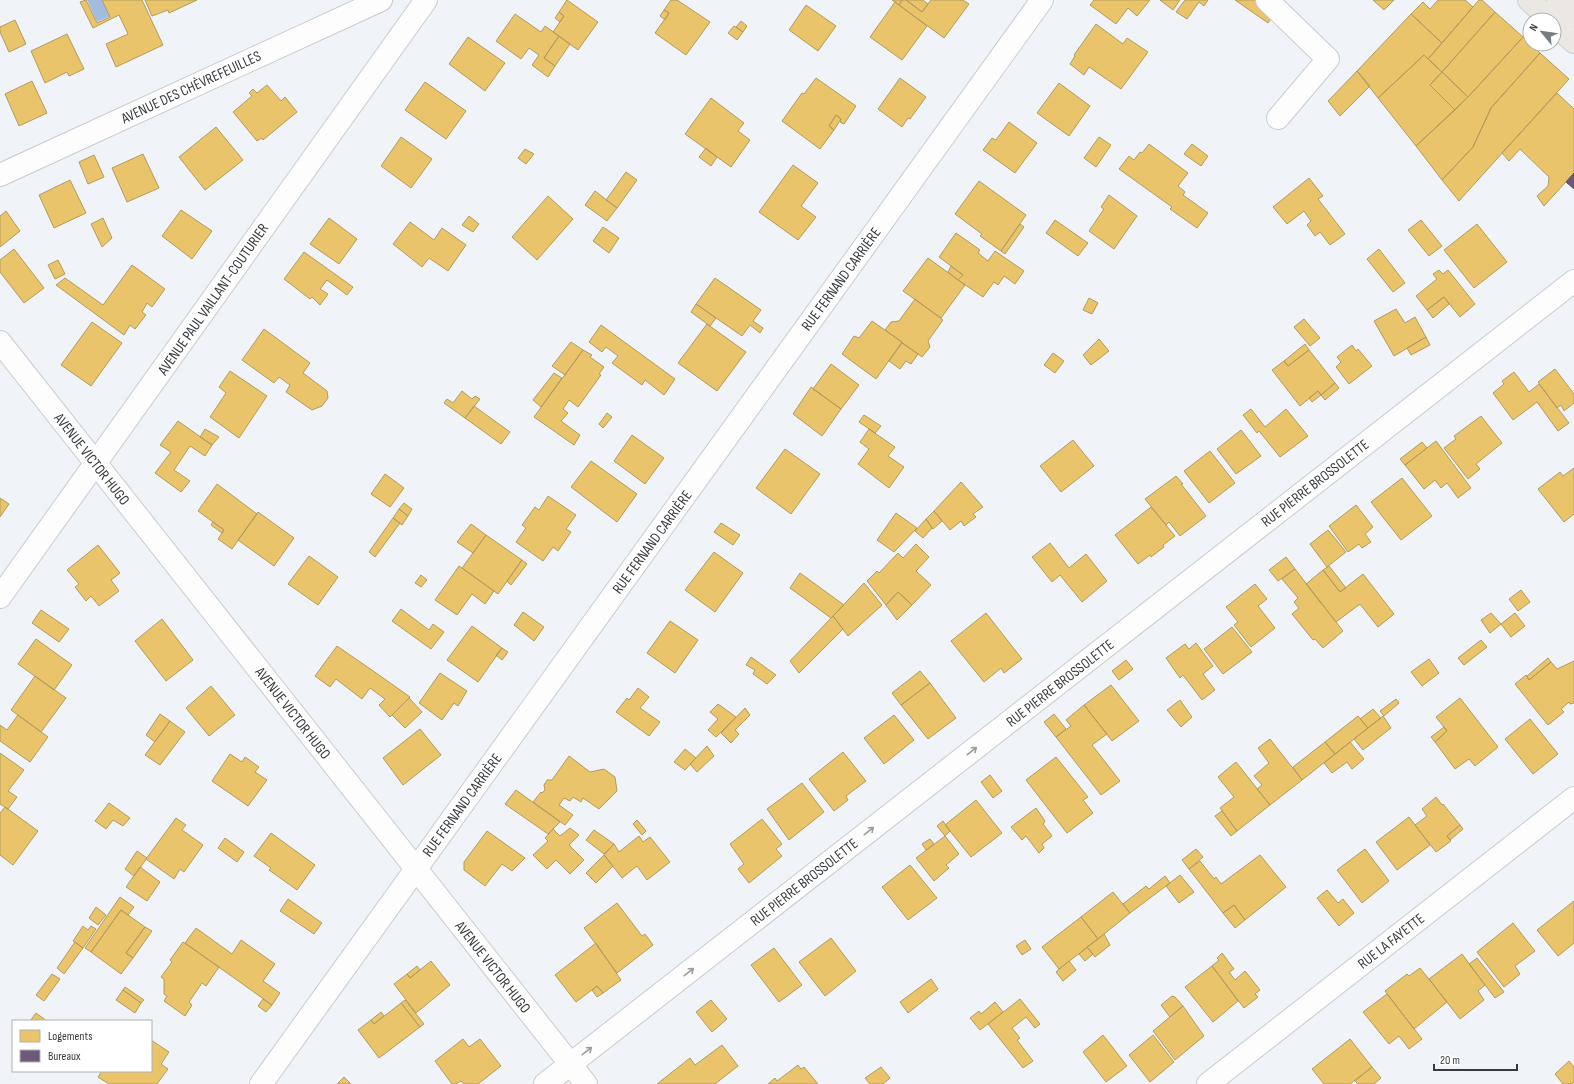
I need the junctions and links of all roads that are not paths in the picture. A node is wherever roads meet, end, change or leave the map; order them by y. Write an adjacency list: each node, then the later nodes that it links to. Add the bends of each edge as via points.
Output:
1 (381, 0): 12 (street, AVENUE DES CHÈVREFEUILLES)
2 (426, 0): 15 (street, AVENUE PAUL VAILLANT-COUTURIER)
3 (1042, 0): 18 (street, RUE FERNAND CARRIÈRE)
4 (1267, 0): 11 (street, via 1328,59)
5 (1530, 0): 7 (main road)
6 (1558, 0): 8 (main road)
7 (1543, 12)
8 (1574, 15)
9 (1562, 31): 10 (main road)
10 (1574, 42)
11 (1278, 118)
12 (0, 175)
13 (1574, 281): 19 (street, RUE PIERRE BROSSOLETTE, one-way to 13)
14 (0, 342): 15 (street, AVENUE VICTOR HUGO)
15 (96, 464): 16 (street, AVENUE PAUL VAILLANT-COUTURIER); 18 (street, AVENUE VICTOR HUGO)
16 (0, 597)
17 (1574, 798): 23 (street, RUE LA FAYETTE)
18 (416, 869): 19 (street, AVENUE VICTOR HUGO); 20 (street, RUE FERNAND CARRIÈRE)
19 (570, 1064): 21 (street, RUE PIERRE BROSSOLETTE); 22 (street, AVENUE VICTOR HUGO)
20 (262, 1084)
21 (545, 1084)
22 (586, 1084)
23 (1208, 1084)

